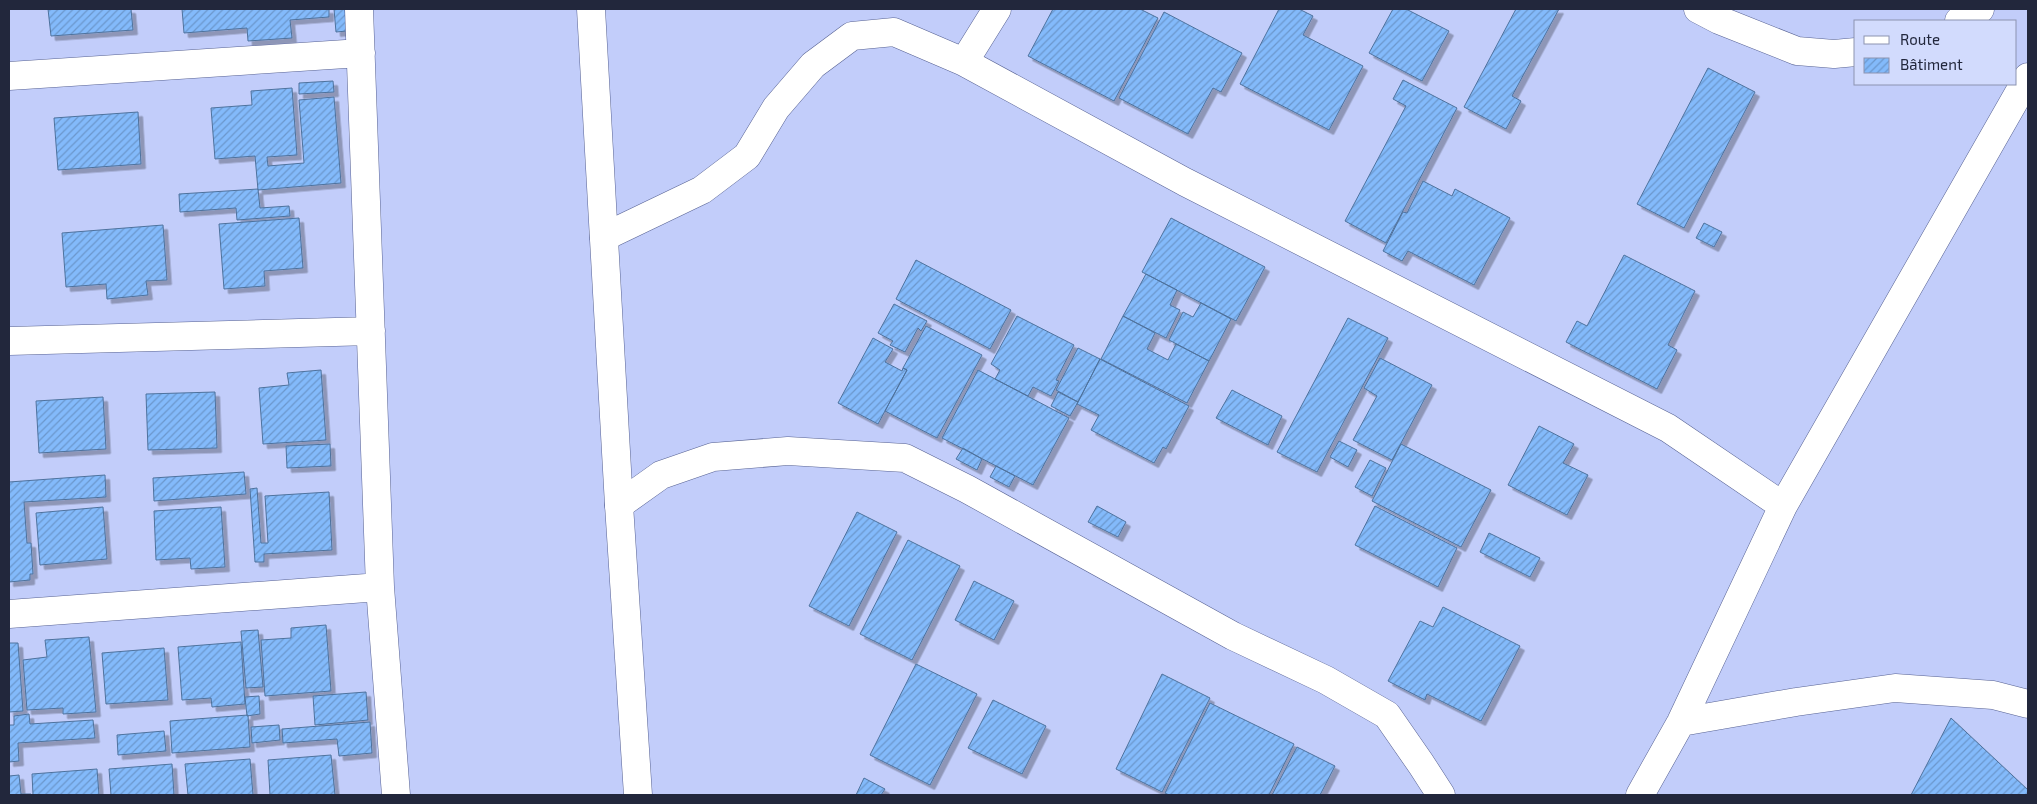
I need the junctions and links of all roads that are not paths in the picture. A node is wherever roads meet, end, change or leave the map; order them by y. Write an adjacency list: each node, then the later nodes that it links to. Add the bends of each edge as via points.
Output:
1 (359, 9): 8 (street)
2 (591, 9): 12 (street)
3 (996, 9): 9 (street)
4 (1698, 9): 7 (street, via 1798,51)
5 (1980, 9): 6 (street)
6 (1961, 20)
7 (1854, 52)
8 (361, 53): 10 (street); 13 (street)
9 (964, 62): 12 (street, via 894,32 852,36 813,65 776,108 747,156 702,190); 16 (street, via 1185,182 1668,428)
10 (9, 76)
11 (2028, 77): 16 (street)
12 (604, 237): 15 (street)
13 (372, 331): 14 (street); 17 (street)
14 (9, 341)
15 (619, 505): 22 (street); 23 (street, via 661,475 713,457 788,451 905,458 1233,636 1326,680 1387,715)
16 (1783, 506): 20 (street)
17 (380, 587): 18 (street); 21 (street)
18 (9, 614)
19 (2028, 704): 20 (street, via 1993,695 1894,688)
20 (1681, 722): 24 (street)
21 (396, 795)
22 (638, 795)
23 (1440, 795)
24 (1640, 795)

